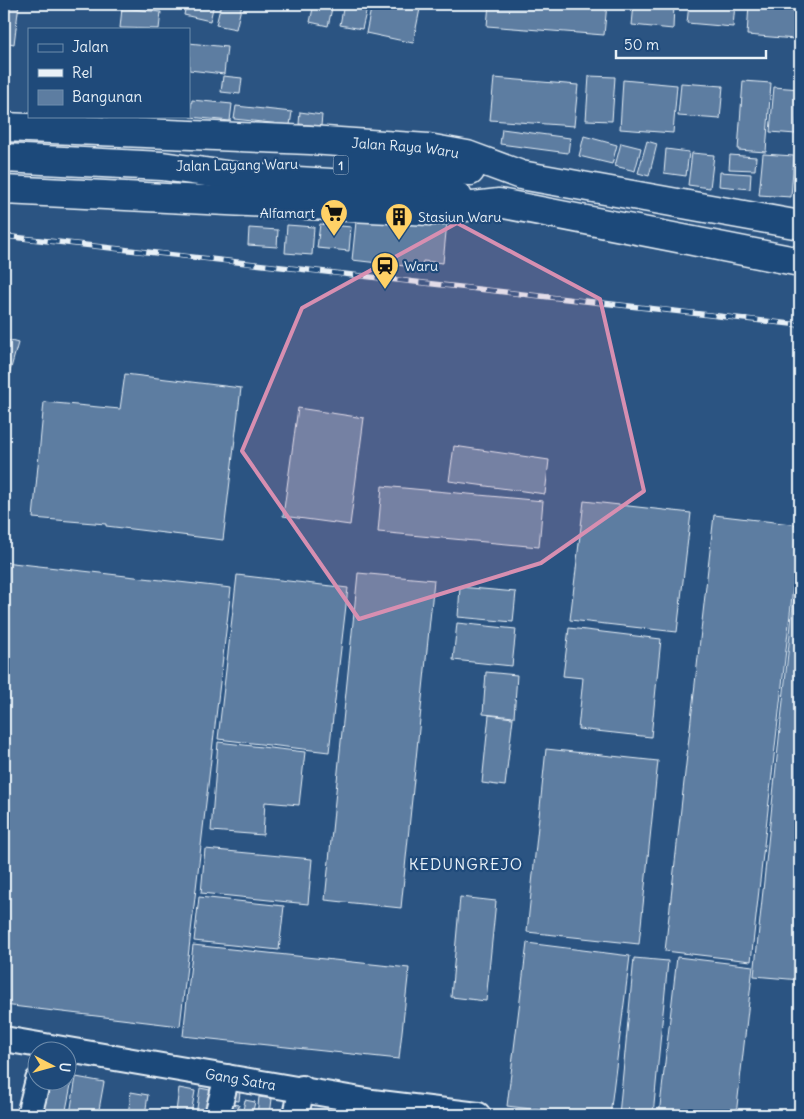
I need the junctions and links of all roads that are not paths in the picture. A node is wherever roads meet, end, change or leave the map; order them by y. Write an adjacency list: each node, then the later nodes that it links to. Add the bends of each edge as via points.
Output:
1 (4, 127): 4 (highway, Jalan Raya Waru, via 428,148 467,156)
2 (4, 158): 3 (highway, Jalan Layang Waru / 1)
3 (162, 166): 4 (highway, Jalan Layang Waru / 1, via 248,161); 6 (highway, Jalan Layang Waru / 1, via 248,178 380,186)
4 (520, 175): 7 (highway, Jalan Raya Waru / 1)
5 (4, 190): 6 (highway, via 431,211)
6 (499, 203): 8 (highway, 1)
7 (800, 225)
8 (800, 262)
9 (4, 1040): 10 (street, Gang Satra)
10 (28, 1045)
11 (78, 1054): 12 (street, Gang Satra)
12 (227, 1077): 13 (street, Gang Satra); 16 (street)
13 (302, 1088): 17 (street); 18 (street, Gang Satra, via 372,1102)
14 (35, 1092): 15 (street)
15 (29, 1115)
16 (217, 1115)
17 (296, 1115)
18 (478, 1115)

